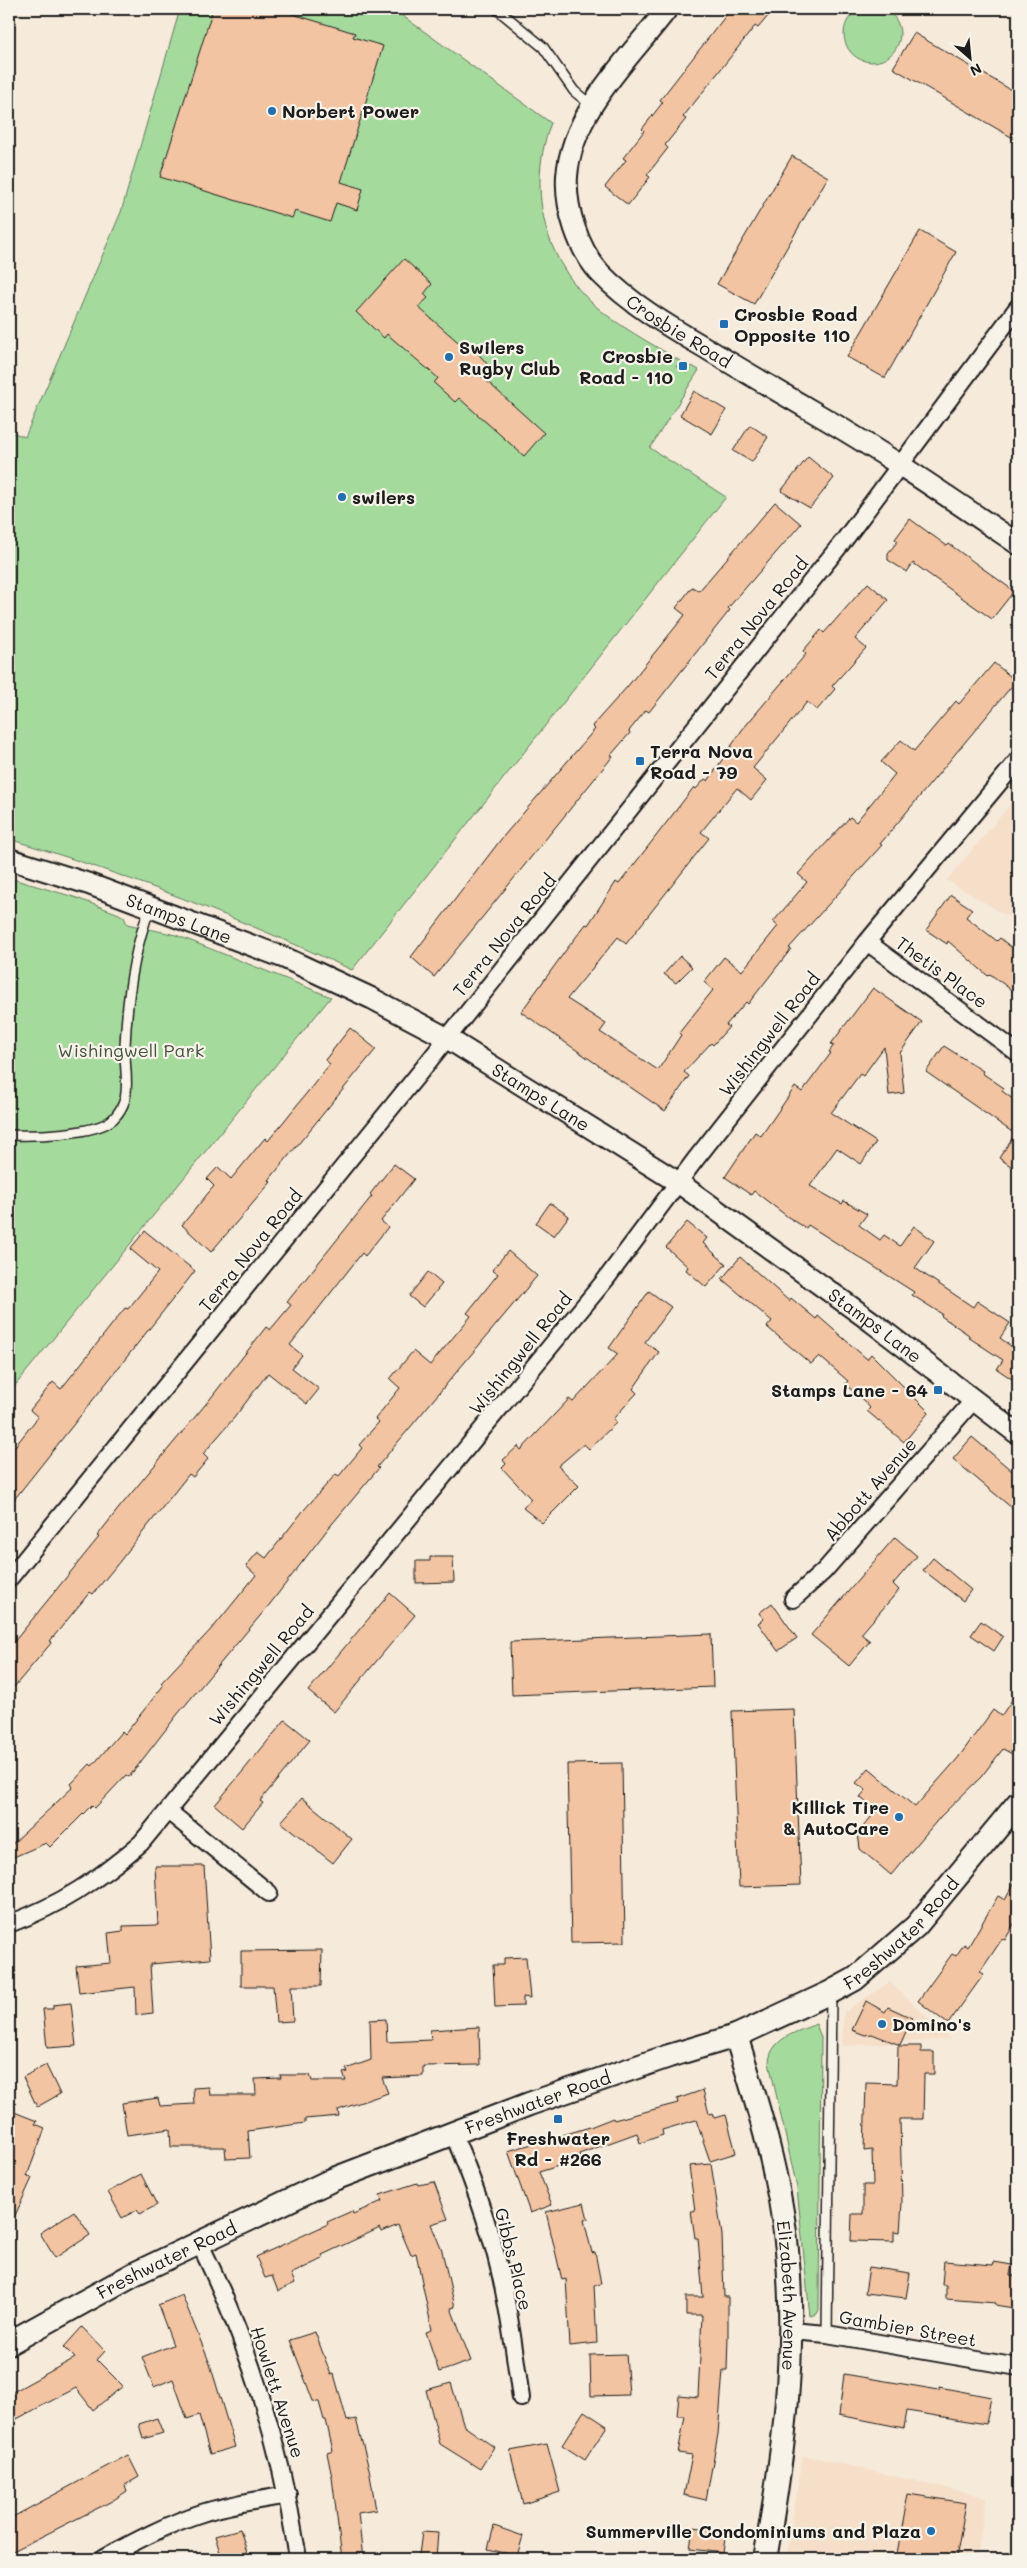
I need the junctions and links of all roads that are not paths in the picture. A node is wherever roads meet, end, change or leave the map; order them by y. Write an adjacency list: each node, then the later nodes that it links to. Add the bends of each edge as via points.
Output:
1 (497, 9): 3 (lane, via 543,47 574,91)
2 (667, 9): 3 (street, Crosbie Road)
3 (592, 106): 5 (street, Crosbie Road, via 579,132 567,176 575,228 599,271 624,294 673,329)
4 (1018, 307): 5 (street, Terra Nova Road)
5 (901, 466): 6 (street, Crosbie Road); 11 (street, Terra Nova Road)
6 (1018, 544)
7 (1018, 760): 10 (street, Wishingwell Road)
8 (9, 858): 9 (street, Stamps Lane)
9 (150, 908): 11 (street, Stamps Lane, via 307,968); 13 (lane, via 139,940 130,994 124,1051 126,1094 120,1110 106,1124 93,1128)
10 (867, 942): 12 (street, Thetis Place); 14 (street, Wishingwell Road)
11 (447, 1038): 14 (street, Stamps Lane); 17 (street, Terra Nova Road)
12 (1018, 1053)
13 (9, 1135)
14 (679, 1183): 15 (street, Stamps Lane, via 872,1322); 20 (street, Wishingwell Road, via 606,1279)
15 (973, 1401): 16 (street, Stamps Lane); 18 (street, Abbott Avenue, via 824,1571)
16 (1018, 1434)
17 (9, 1579)
18 (793, 1599)
19 (1018, 1803): 23 (main road, Freshwater Road, via 916,1926 856,1979)
20 (168, 1811): 21 (street); 22 (street, Wishingwell Road, via 141,1843 105,1874 63,1900)
21 (268, 1893)
22 (9, 1924)
23 (831, 1992): 24 (main road, Freshwater Road); 28 (lane)
24 (736, 2036): 25 (main road, Freshwater Road); 27 (main road, Elizabeth Avenue, via 776,2186 787,2250)
25 (453, 2133): 26 (main road, Freshwater Road, via 311,2189); 31 (street, Gibbs Place, via 498,2265)
26 (199, 2242): 29 (main road, Freshwater Road); 32 (street, Howlett Avenue, via 244,2344 273,2433)
27 (791, 2331): 28 (street, Gambier Street); 35 (main road, Elizabeth Avenue, via 784,2433)
28 (827, 2334): 30 (street, Gambier Street)
29 (9, 2343)
30 (1018, 2367)
31 (521, 2398)
32 (288, 2495): 33 (street, via 240,2502 201,2513 156,2531); 34 (street, Howlett Avenue)
33 (102, 2559)
34 (298, 2559)
35 (765, 2559)

